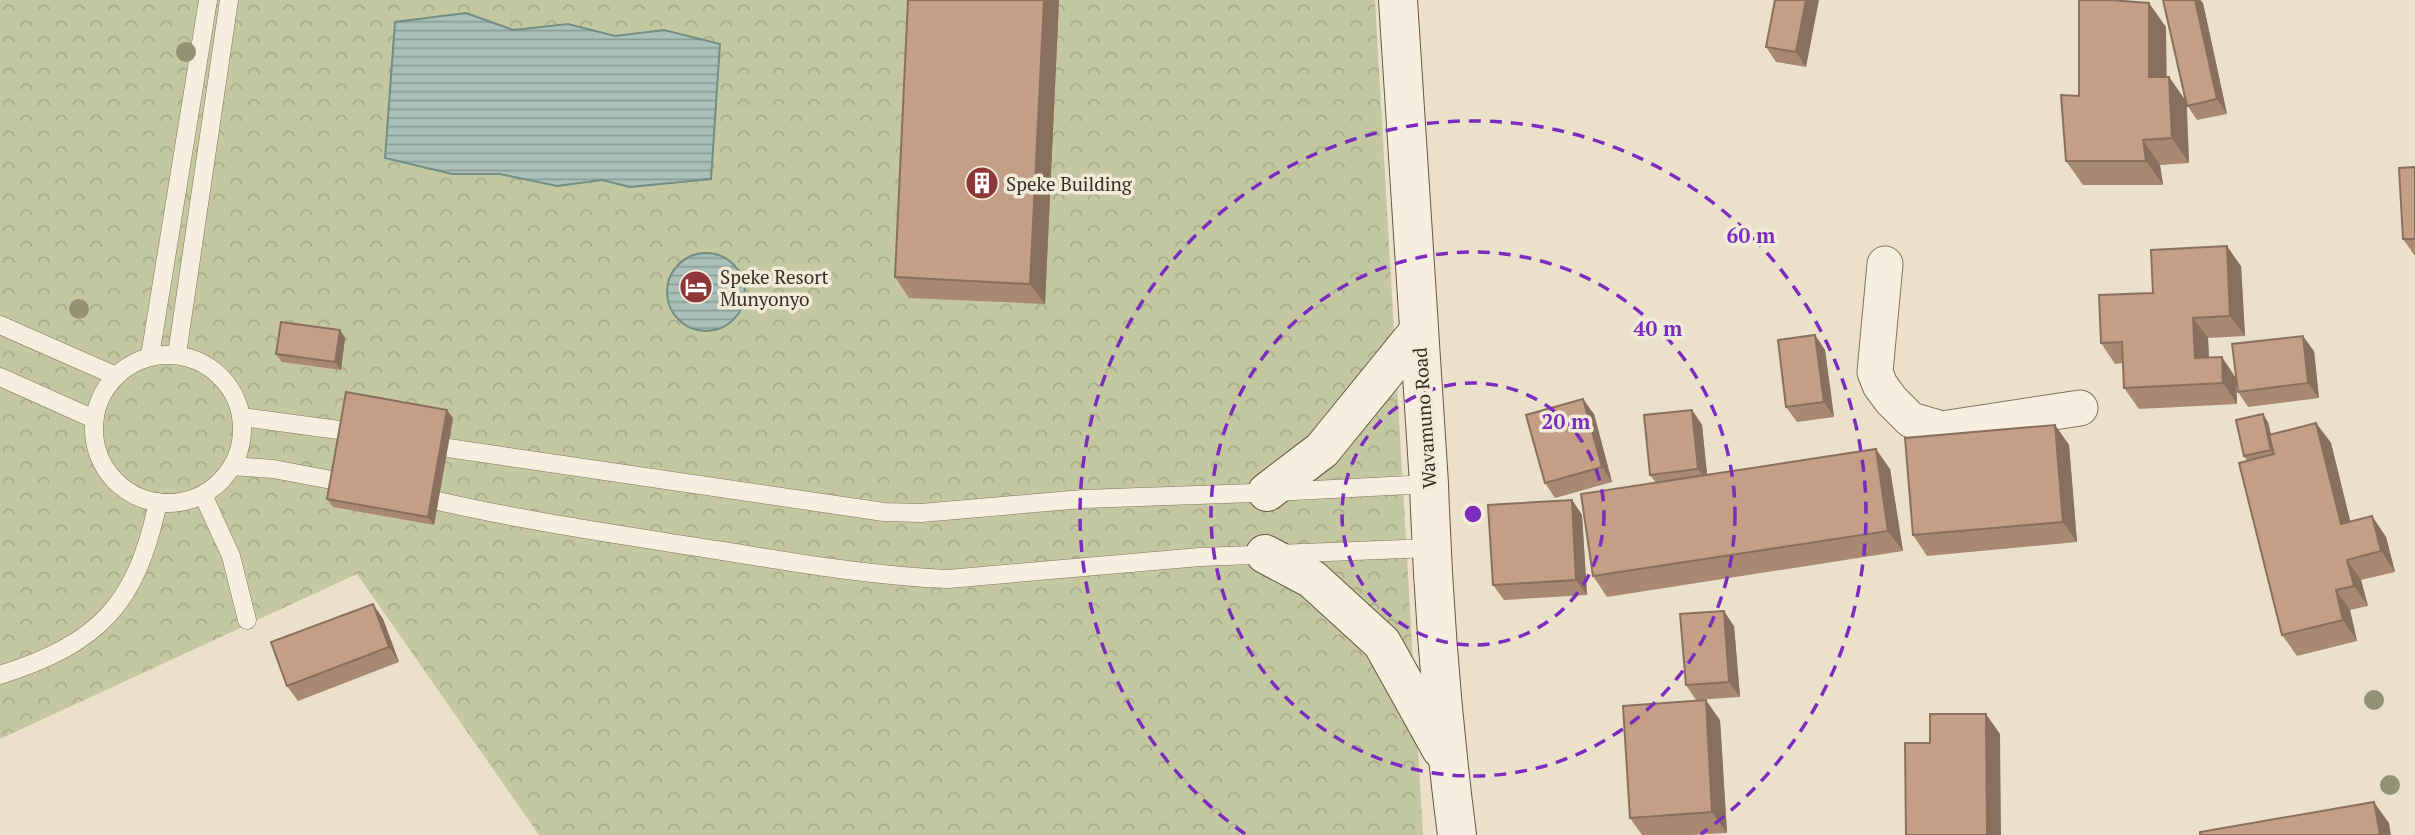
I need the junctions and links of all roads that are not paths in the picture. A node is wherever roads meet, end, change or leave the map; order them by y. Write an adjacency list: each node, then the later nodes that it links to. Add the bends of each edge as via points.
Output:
1 (208, 0): 8 (lane)
2 (229, 0): 7 (lane)
3 (1398, 0): 6 (main road, Wavamuno Road)
4 (1885, 264): 11 (street, via 1875,372 1891,400 1911,420 1942,429)
5 (0, 325): 9 (lane)
6 (1418, 332): 18 (main road, Wavamuno Road); 19 (main road, via 1322,450)
7 (177, 354): 8 (lane); 12 (lane, via 205,364 230,386)
8 (150, 356): 9 (lane)
9 (116, 376): 13 (lane, via 103,391)
10 (0, 377): 13 (lane)
11 (2080, 408)
12 (242, 417): 14 (lane); 16 (lane, via 241,442)
13 (94, 419): 22 (lane, via 101,461 130,493)
14 (346, 431)
15 (448, 448): 19 (lane, via 884,512)
16 (232, 466): 17 (lane); 20 (lane)
17 (337, 481)
18 (1429, 484): 19 (lane); 23 (main road, Wavamuno Road)
19 (1267, 492)
20 (202, 495): 22 (lane, via 181,502); 25 (lane, via 231,556)
21 (438, 501): 24 (lane, via 598,531 917,578)
22 (158, 502): 26 (lane, via 146,550 124,596 105,621 40,662)
23 (1432, 548): 24 (lane); 27 (main road, Wavamuno Road)
24 (1265, 554): 27 (main road, via 1312,579 1381,643)
25 (247, 620)
26 (0, 675)
27 (1447, 760): 28 (main road, Wavamuno Road)
28 (1457, 835)

